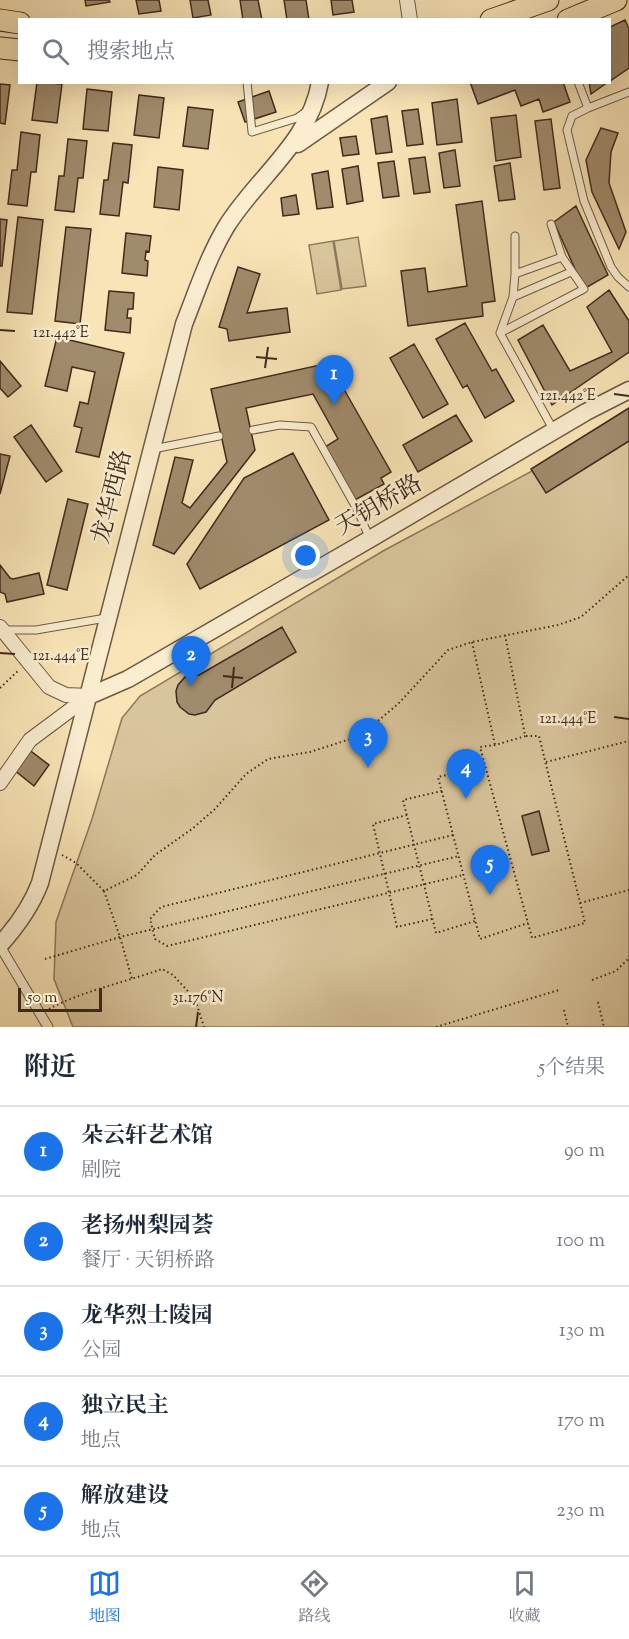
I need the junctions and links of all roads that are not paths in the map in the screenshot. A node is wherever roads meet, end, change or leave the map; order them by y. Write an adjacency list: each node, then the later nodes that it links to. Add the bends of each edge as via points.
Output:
1 (407, 0): 5 (street)
2 (548, 0): 6 (main road)
3 (616, 0): 4 (street); 7 (main road)
4 (629, 8)
5 (410, 18)
6 (497, 18)
7 (573, 18)
8 (0, 20): 9 (main road)
9 (18, 23)
10 (0, 48): 11 (main road)
11 (18, 50)
12 (246, 84): 18 (lane, via 252,132 297,118)
13 (320, 84): 18 (street, 龙华西路)
14 (385, 84): 20 (street)
15 (579, 84): 19 (lane)
16 (626, 93): 17 (lane); 19 (lane)
17 (629, 101)
18 (315, 105): 20 (street, 龙华西路, via 308,122)
19 (588, 108): 26 (lane, via 572,116 567,130 584,201 611,267)
20 (282, 156): 33 (street, 龙华西路, via 245,200 208,261 184,324)
21 (551, 224): 23 (lane)
22 (515, 236): 25 (lane)
23 (562, 257): 24 (lane); 25 (lane)
24 (572, 272): 27 (lane); 28 (lane, via 584,289)
25 (515, 274): 27 (lane)
26 (629, 287)
27 (513, 297): 28 (lane)
28 (500, 333): 31 (lane)
29 (629, 390): 31 (street, 天钥桥路)
30 (253, 430): 34 (lane, via 280,425 311,427)
31 (554, 431): 34 (street, 天钥桥路)
32 (219, 436): 33 (lane)
33 (151, 450): 35 (street, 龙华西路)
34 (370, 539): 37 (street, 天钥桥路, via 128,679)
35 (109, 617): 36 (lane, via 36,630); 37 (street, 龙华西路)
36 (1, 629): 37 (street, via 49,687 66,695)
37 (89, 696): 38 (street, via 30,740); 39 (street, 龙华西路, via 36,895)
38 (0, 783)
39 (0, 946): 40 (street)
40 (48, 1027)

